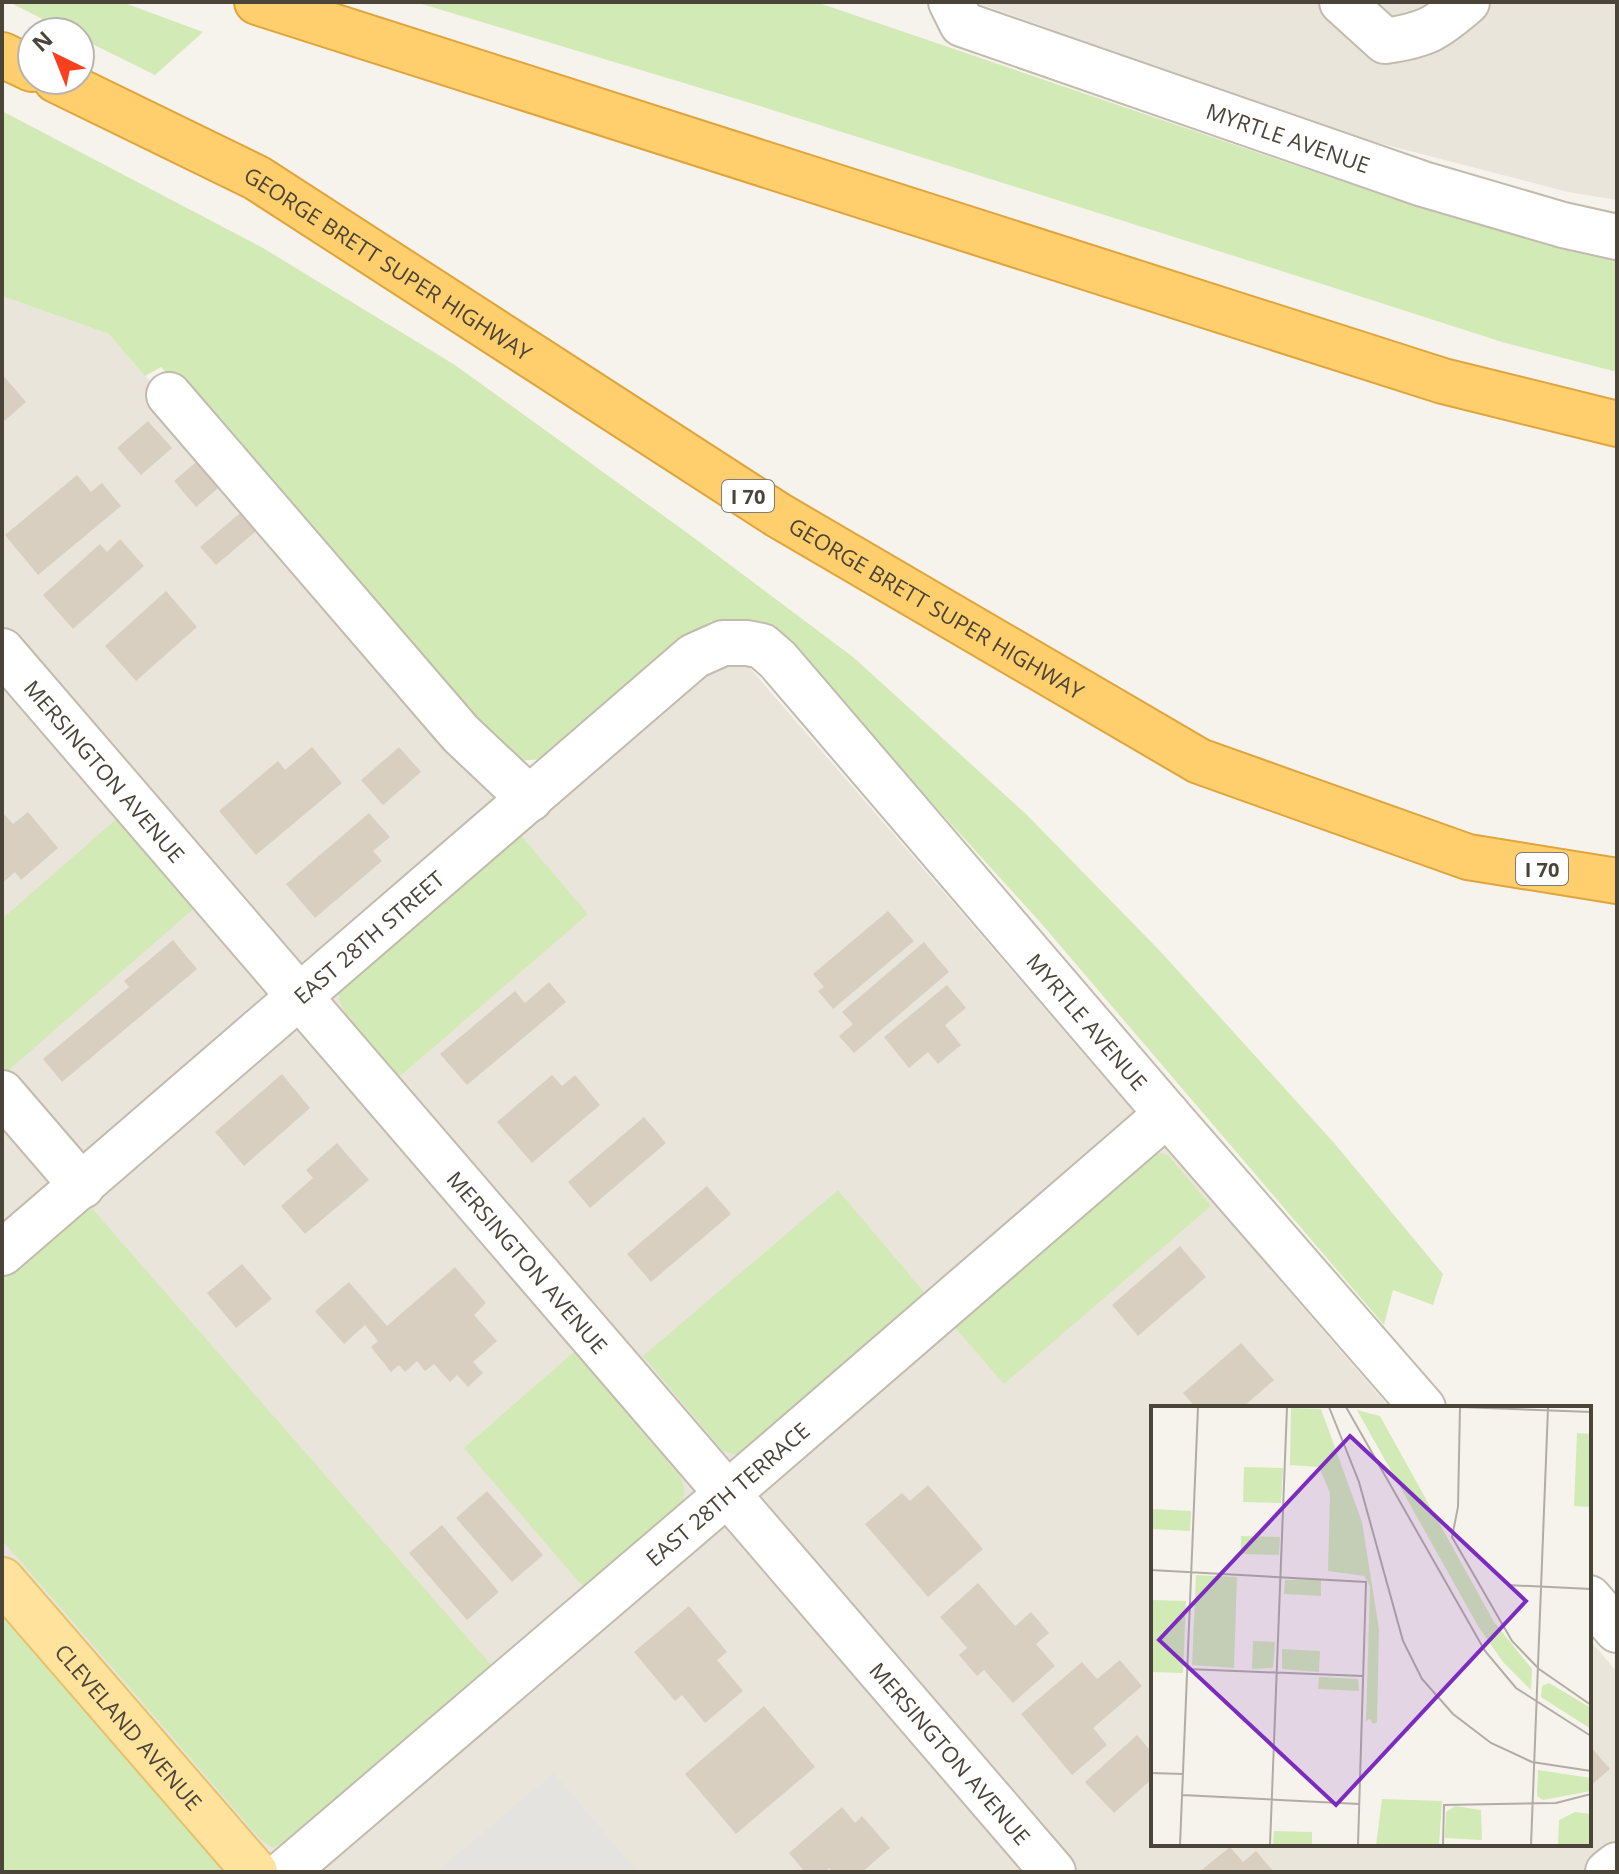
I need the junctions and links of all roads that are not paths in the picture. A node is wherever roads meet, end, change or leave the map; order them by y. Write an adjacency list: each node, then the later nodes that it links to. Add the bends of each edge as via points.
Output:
1 (257, 2): 8 (highway, via 1443,381)
2 (1342, 2): 3 (street, via 1385,41 1434,28)
3 (1460, 8)
4 (956, 13): 6 (street, MYRTLE AVENUE, via 1423,184)
5 (89, 96): 12 (highway, GEORGE BRETT SUPER HIGHWAY / I 70, via 257,178 778,515 1199,761 1468,857)
6 (1617, 237)
7 (169, 395): 11 (street, via 450,723)
8 (1617, 424)
9 (747, 643): 11 (street, EAST 28TH STREET, via 723,643 694,656); 15 (street, MYRTLE AVENUE, via 762,646 778,660)
10 (2, 651): 13 (street, MERSINGTON AVENUE)
11 (530, 799): 13 (street, EAST 28TH STREET)
12 (1617, 881)
13 (301, 997): 16 (street, EAST 28TH STREET); 19 (street, MERSINGTON AVENUE)
14 (2, 1093): 16 (street)
15 (1167, 1114): 18 (street, MYRTLE AVENUE); 19 (street, EAST 28TH TERRACE)
16 (82, 1186): 17 (street, EAST 28TH STREET)
17 (2, 1253)
18 (1421, 1406)
19 (727, 1494): 25 (street, EAST 28TH TERRACE); 26 (street, MERSINGTON AVENUE)
20 (2, 1580): 24 (main road, CLEVELAND AVENUE)
21 (1591, 1600): 22 (street)
22 (1617, 1630)
23 (1617, 1865): 27 (street)
24 (255, 1872)
25 (285, 1872)
26 (1053, 1872)
27 (1608, 1872)

